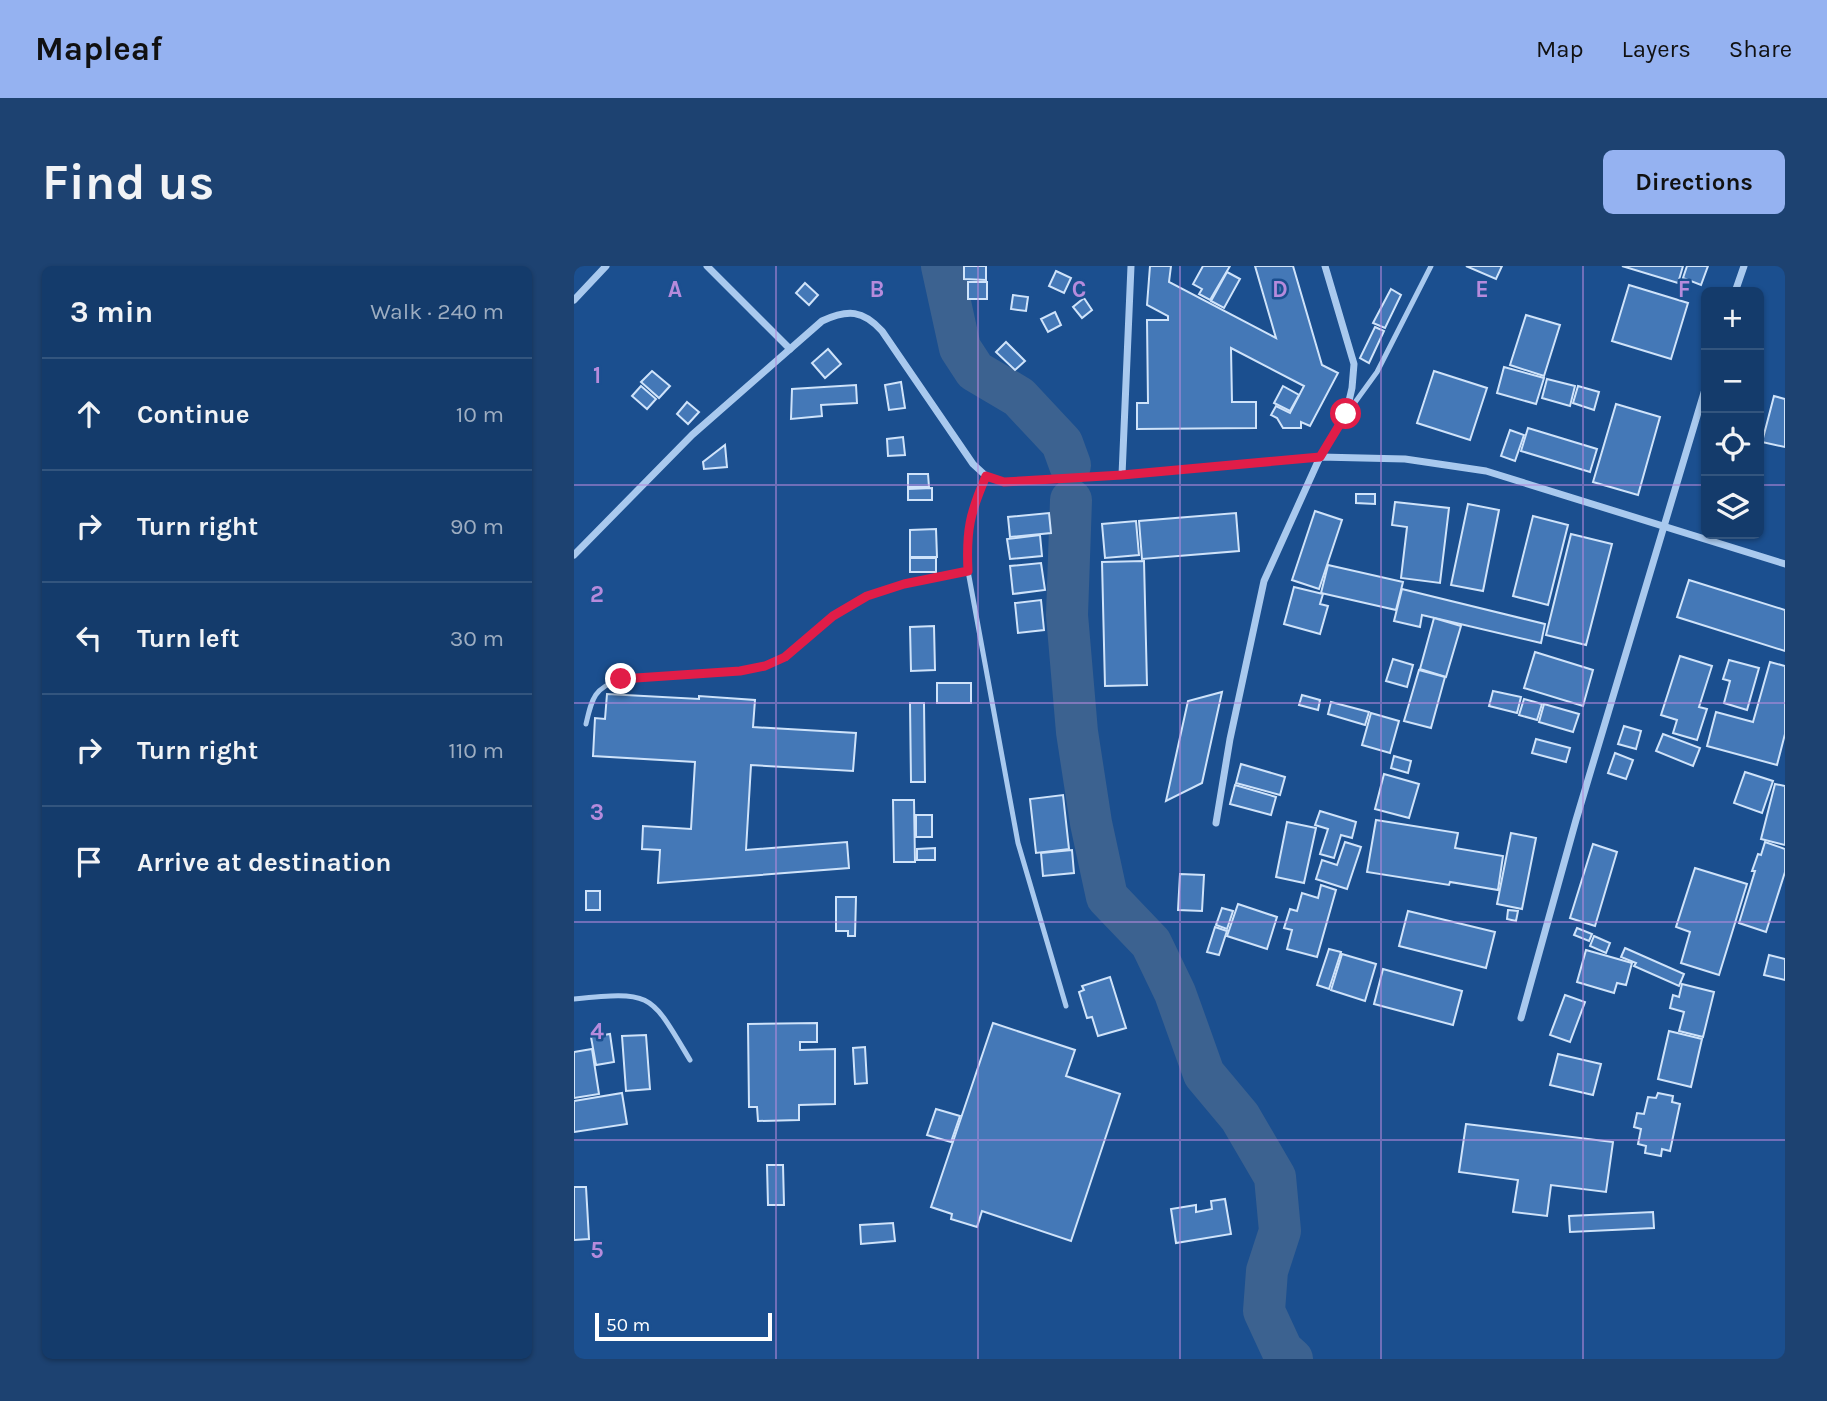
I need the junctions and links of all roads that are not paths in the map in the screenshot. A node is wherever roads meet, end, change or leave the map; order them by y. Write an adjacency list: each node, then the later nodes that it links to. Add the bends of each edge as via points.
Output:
1 (606, 266): 8 (street)
2 (708, 266): 9 (street)
3 (1131, 266): 13 (street)
4 (1325, 266): 11 (street, via 1354,364)
5 (1431, 266): 11 (lane, via 1377,372)
6 (1744, 266): 7 (street)
7 (1737, 287)
8 (574, 300)
9 (790, 349): 14 (street, via 822,321 838,314 857,313 872,320); 16 (street, via 692,435)
10 (1701, 402): 15 (street)
11 (1346, 414): 12 (street)
12 (1320, 457): 13 (street); 15 (street, via 1405,459 1486,471); 20 (street, via 1264,582)
13 (1122, 475): 14 (street, via 1004,482)
14 (986, 476): 18 (lane, via 971,509 966,538)
15 (1662, 527): 17 (street); 23 (street)
16 (574, 555)
17 (1785, 564)
18 (968, 571): 19 (lane, via 867,596 833,616 785,657 765,666 604,684 592,699); 22 (lane, via 1018,843)
19 (586, 724)
20 (1216, 823)
21 (574, 999): 24 (lane, via 623,994 646,999 663,1015)
22 (1066, 1006)
23 (1521, 1018)
24 (690, 1060)

